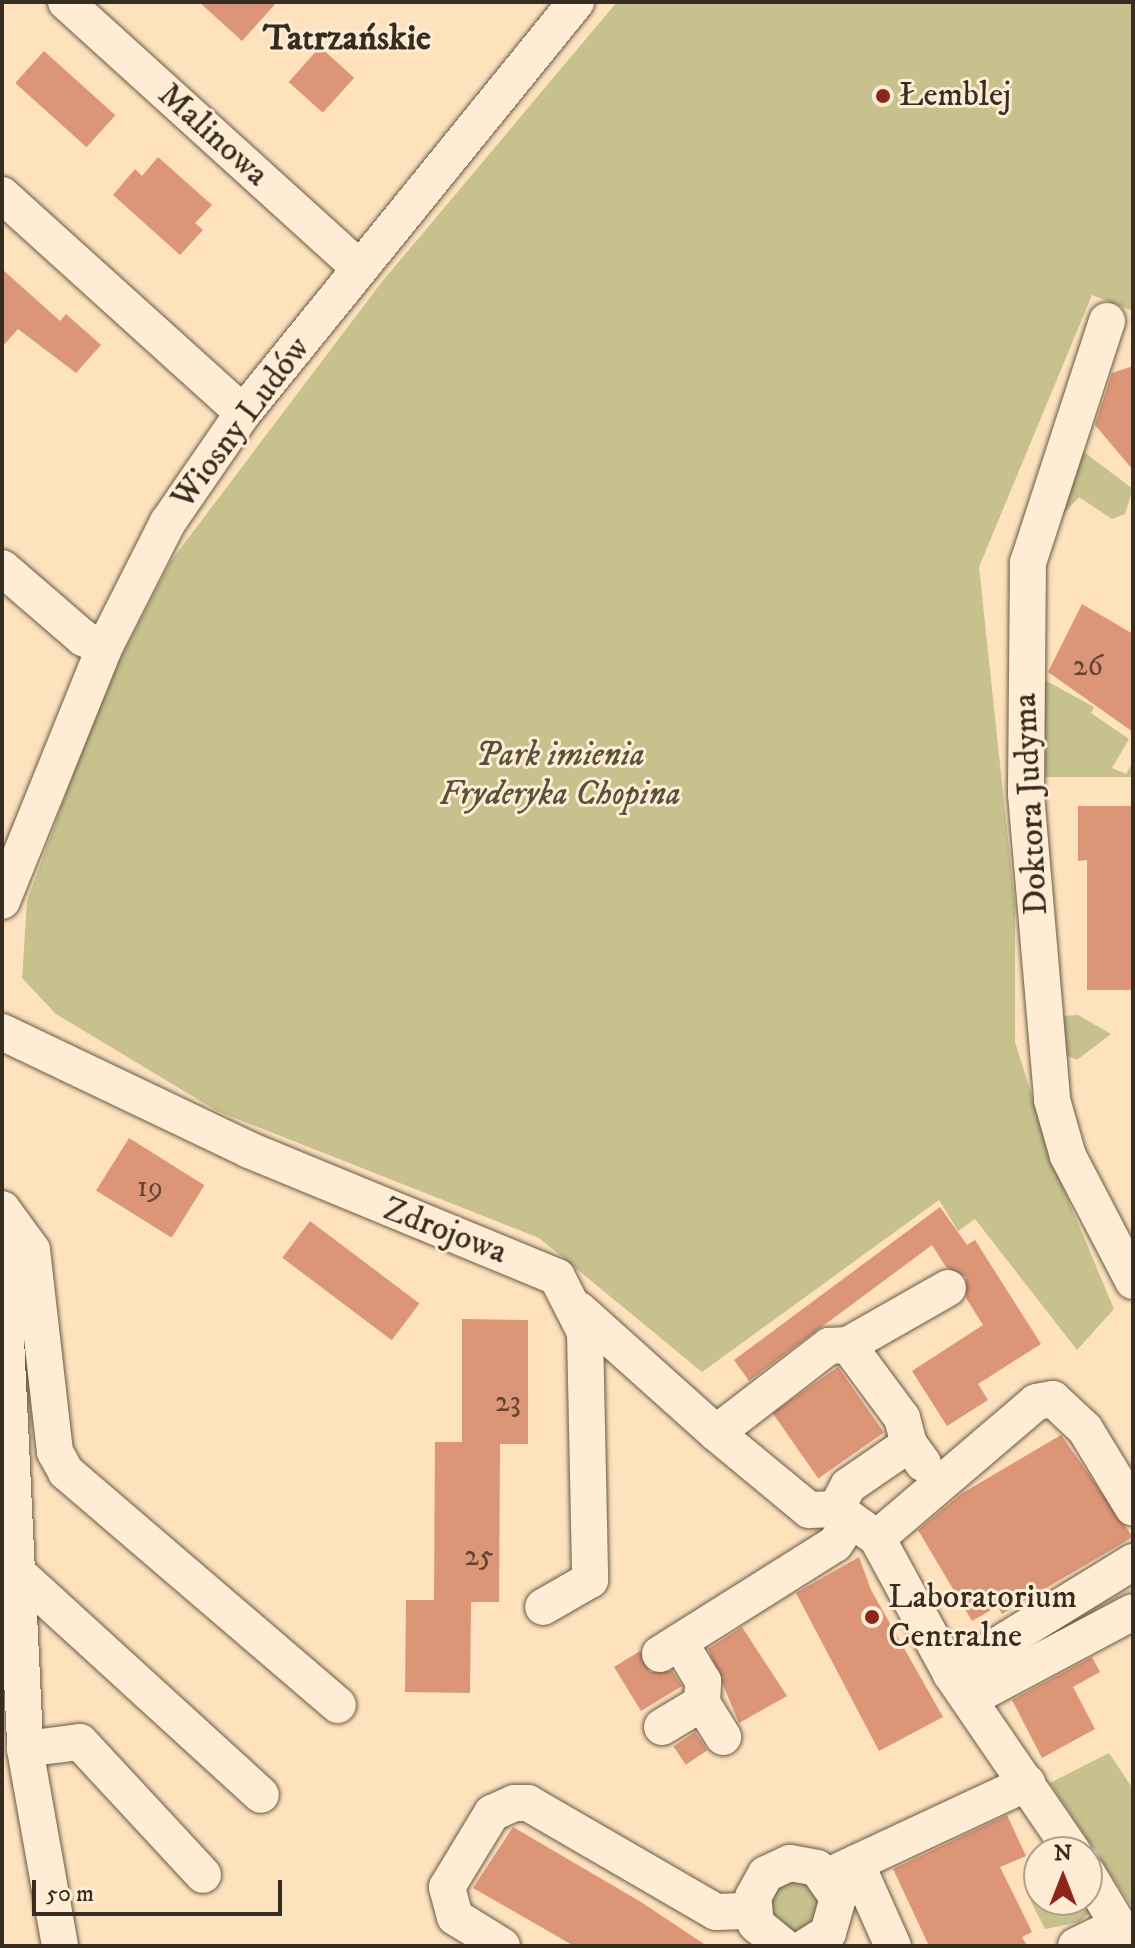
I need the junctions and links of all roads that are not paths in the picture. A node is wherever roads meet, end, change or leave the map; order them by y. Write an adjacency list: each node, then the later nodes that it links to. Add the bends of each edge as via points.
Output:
1 (66, 2): 4 (street, Malinowa)
2 (576, 2): 4 (street, Wiosny Ludów)
3 (2, 195): 6 (street)
4 (359, 268): 6 (street, Wiosny Ludów)
5 (1107, 321): 13 (street, Doktora Judyma, via 1028,562 1026,794 1052,1100 1068,1156)
6 (243, 413): 8 (street, Wiosny Ludów, via 168,522)
7 (2, 568): 8 (street, via 83,638)
8 (104, 648): 9 (street, Wiosny Ludów)
9 (2, 901)
10 (3, 1034): 15 (street, Zdrojowa, via 342,1191 541,1266 563,1284)
11 (2, 1209): 28 (street, via 32,1250 55,1452 66,1472)
12 (2, 1254): 23 (street)
13 (1133, 1281)
14 (948, 1288): 16 (street)
15 (579, 1310): 17 (street); 24 (street, Zdrojowa, via 585,1332 590,1580)
16 (848, 1345): 17 (street, via 829,1346); 18 (street, via 902,1418)
17 (716, 1433): 21 (street, via 809,1510)
18 (909, 1444): 19 (street); 21 (street, via 848,1486)
19 (937, 1484): 20 (street, via 1036,1402 1053,1399 1085,1429); 21 (street)
20 (1133, 1508)
21 (855, 1522): 26 (street); 27 (street, via 835,1544 738,1600 721,1620 670,1648 703,1681)
22 (1133, 1562): 26 (street)
23 (20, 1575): 31 (street); 33 (street)
24 (543, 1607)
25 (1133, 1612): 26 (street)
26 (961, 1686): 32 (street)
27 (702, 1703): 29 (street); 30 (street)
28 (338, 1705)
29 (662, 1727)
30 (723, 1737)
31 (25, 1749): 36 (street, via 80,1742); 40 (street)
32 (1027, 1783): 34 (street); 35 (street)
33 (261, 1795)
34 (1062, 1836)
35 (842, 1870): 38 (street, via 804,1863 777,1866 757,1884); 43 (street, via 836,1921); 44 (street)
36 (203, 1875)
37 (1103, 1899): 39 (street)
38 (752, 1911): 41 (street, via 716,1912 528,1803 514,1803 492,1813 447,1887 455,1917); 42 (street, via 765,1936)
39 (1125, 1935): 45 (street)
40 (60, 1946)
41 (502, 1946)
42 (783, 1946)
43 (807, 1946)
44 (893, 1946)
45 (1076, 1946)

